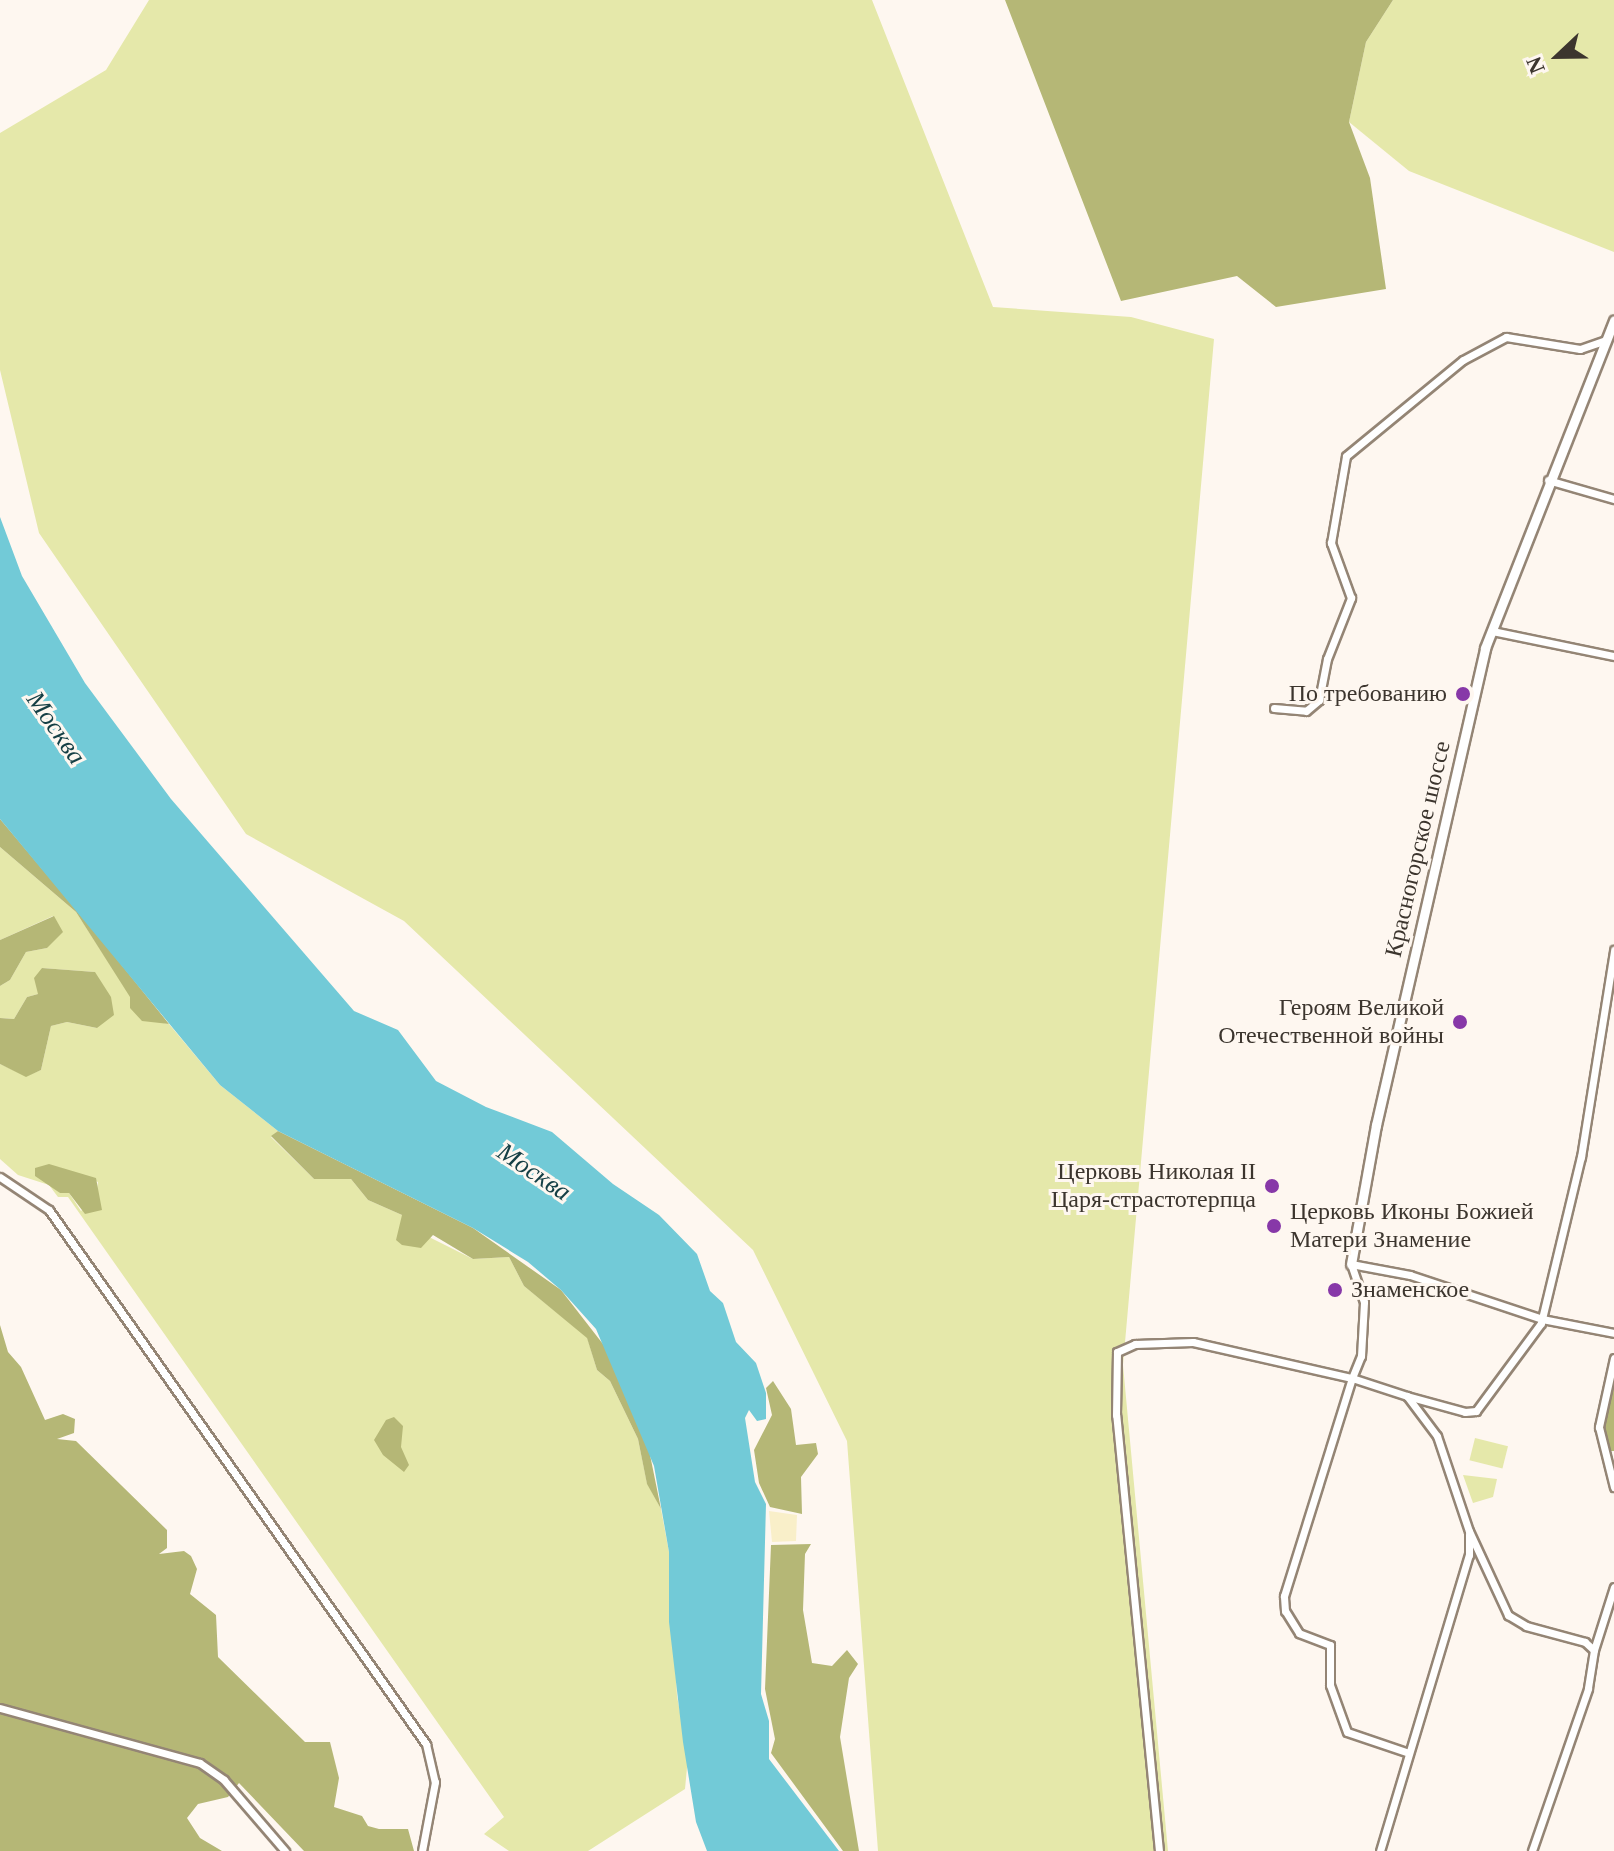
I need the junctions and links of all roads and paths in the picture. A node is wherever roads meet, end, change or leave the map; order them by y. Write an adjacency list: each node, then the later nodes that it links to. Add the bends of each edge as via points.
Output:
1 (1614, 321): 2 (street, Красногорское шоссе)
2 (1606, 340): 3 (street, Красногорское шоссе); 7 (street, via 1580,349 1506,337 1463,360 1346,456 1331,543 1351,598 1327,659 1319,700 1306,711)
3 (1548, 480): 4 (street); 5 (street, Красногорское шоссе)
4 (1614, 499)
5 (1492, 631): 6 (street); 10 (street, Красногорское шоссе, via 1376,1125)
6 (1614, 656)
7 (1274, 708)
8 (1614, 950): 12 (street, via 1581,1157)
9 (0, 1177): 24 (street, via 49,1210 426,1744 435,1782)
10 (1351, 1264): 11 (street); 12 (street, via 1410,1275); 15 (street, via 1364,1302 1361,1356)
11 (1350, 1283)
12 (1542, 1319): 13 (street); 16 (street, via 1476,1411)
13 (1614, 1333)
14 (1614, 1358): 17 (street, via 1599,1427)
15 (1352, 1378): 16 (street); 22 (street, via 1284,1596 1285,1611 1299,1633 1330,1645 1330,1685 1347,1732); 25 (street, via 1193,1342 1135,1344 1117,1352 1116,1415)
16 (1407, 1396): 18 (street, via 1448,1458)
17 (1614, 1487)
18 (1469, 1531): 20 (street, via 1508,1615 1526,1626 1585,1642); 22 (street, via 1469,1555)
19 (1614, 1587): 20 (street)
20 (1594, 1650): 27 (street, via 1588,1689)
21 (0, 1708): 23 (street, via 200,1763 224,1780)
22 (1409, 1753): 26 (street)
23 (285, 1851)
24 (422, 1851)
25 (1159, 1851)
26 (1380, 1851)
27 (1532, 1851)

